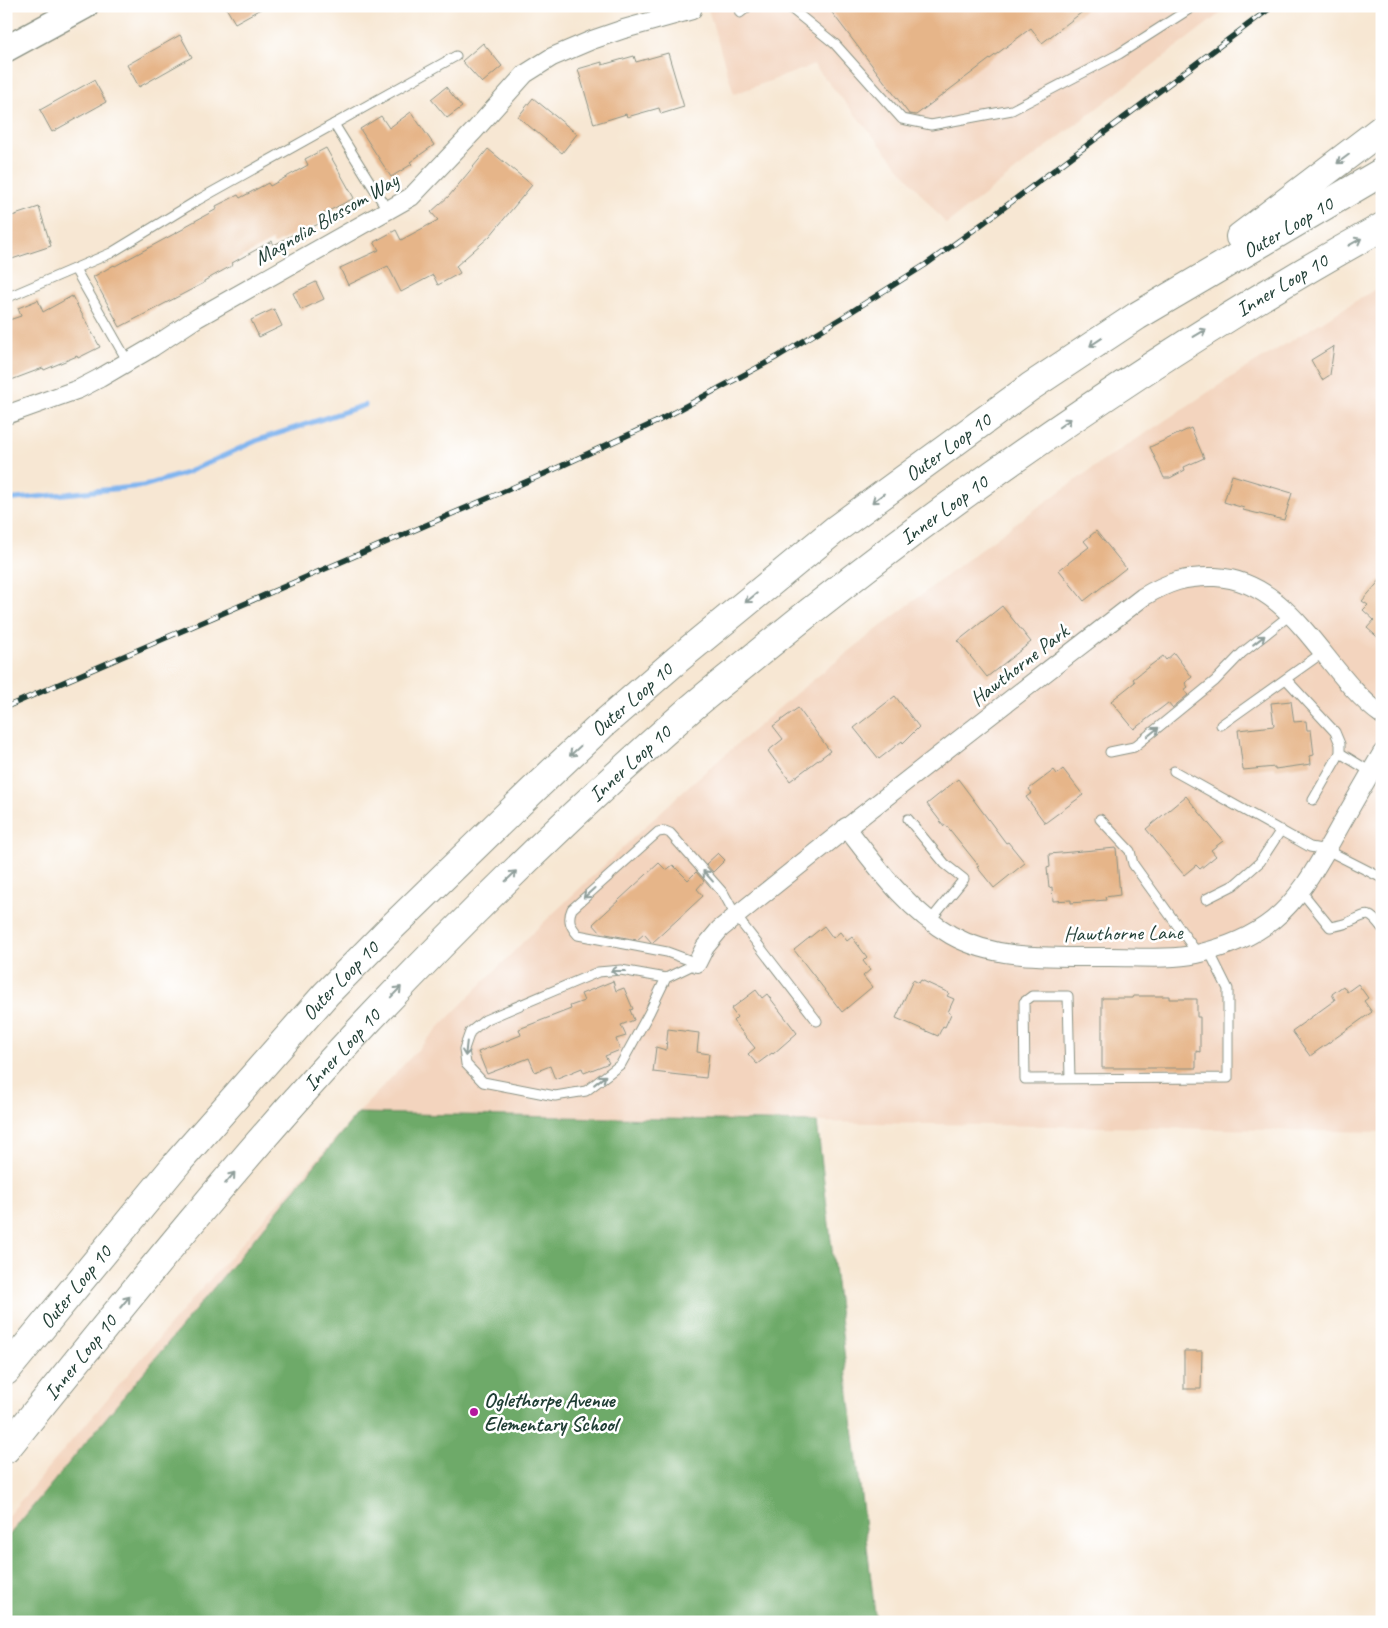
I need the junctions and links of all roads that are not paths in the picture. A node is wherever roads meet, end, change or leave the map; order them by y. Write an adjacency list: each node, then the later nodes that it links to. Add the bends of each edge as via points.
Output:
1 (85, 6): 7 (street)
2 (738, 6): 3 (lane, via 740,12)
3 (749, 6)
4 (788, 6): 5 (lane, via 835,44 902,119 931,125 1012,110 1119,54)
5 (1194, 6)
6 (695, 7): 12 (street, Magnolia Blossom Way, via 592,40 552,57 525,74 422,187)
7 (6, 49)
8 (456, 56): 9 (lane)
9 (334, 124): 12 (lane); 14 (lane, via 111,253)
10 (1382, 129): 16 (highway, one-way to 16)
11 (1382, 172): 16 (highway, Outer Loop 10)
12 (388, 211): 17 (street, Magnolia Blossom Way, via 197,318)
13 (1382, 227): 47 (highway, Inner Loop 10, one-way to 13, via 232,1174 366,1023 510,876 690,710 849,580 1073,417 1184,343)
14 (75, 268): 15 (lane); 17 (lane)
15 (6, 298)
16 (1137, 316): 46 (highway, Outer Loop 10, one-way to 46, via 1030,387 836,529 594,733 326,994 179,1161)
17 (128, 362): 18 (street, Magnolia Blossom Way, via 79,389)
18 (6, 415)
19 (1290, 615): 20 (street, Hawthorne Park); 24 (lane, one-way to 19, via 1134,747); 32 (street, Hawthorne Park, via 1264,592 1225,577 1184,578 1163,585 1143,597)
20 (1322, 653): 21 (lane); 22 (street, Hawthorne Park)
21 (1286, 679): 23 (lane); 25 (lane, via 1335,732)
22 (1382, 715)
23 (1221, 725)
24 (1110, 752)
25 (1340, 753): 28 (lane); 29 (lane)
26 (1382, 753): 28 (street, Hawthorne Lane)
27 (1174, 771): 33 (lane)
28 (1371, 772): 34 (street, Hawthorne Lane)
29 (1313, 800)
30 (908, 819): 39 (lane, via 945,864 964,879)
31 (1100, 819): 41 (lane, via 1130,851 1132,864)
32 (846, 828): 38 (street, Hawthorne Park); 39 (street, Hawthorne Lane, via 890,884)
33 (1281, 830): 34 (lane, via 1310,847); 37 (lane, via 1260,862 1234,885)
34 (1326, 850): 35 (lane); 36 (street, Hawthorne Lane)
35 (1382, 878)
36 (1300, 891): 40 (lane, via 1330,928 1367,915); 41 (street, Hawthorne Lane, via 1272,921 1252,934)
37 (1206, 899)
38 (736, 916): 42 (street, Hawthorne Park, via 705,947); 42 (lane, one-way to 42, via 724,894 665,831 658,832 572,909 569,916 578,935 667,952); 44 (lane)
39 (930, 921): 41 (street, Hawthorne Lane, via 974,945 1028,956 1174,958)
40 (1382, 928)
41 (1204, 952): 45 (lane, via 1228,989 1228,1078)
42 (697, 963): 43 (lane)
43 (666, 978): 43 (lane, one-way to 43, via 621,970 598,972 485,1020 470,1032 464,1049 466,1064 483,1082 555,1096 586,1091 621,1064)
44 (817, 1021)
45 (1070, 1079): 45 (lane, via 1025,1079 1024,1002 1032,996 1068,996)
46 (6, 1372)
47 (6, 1449)

